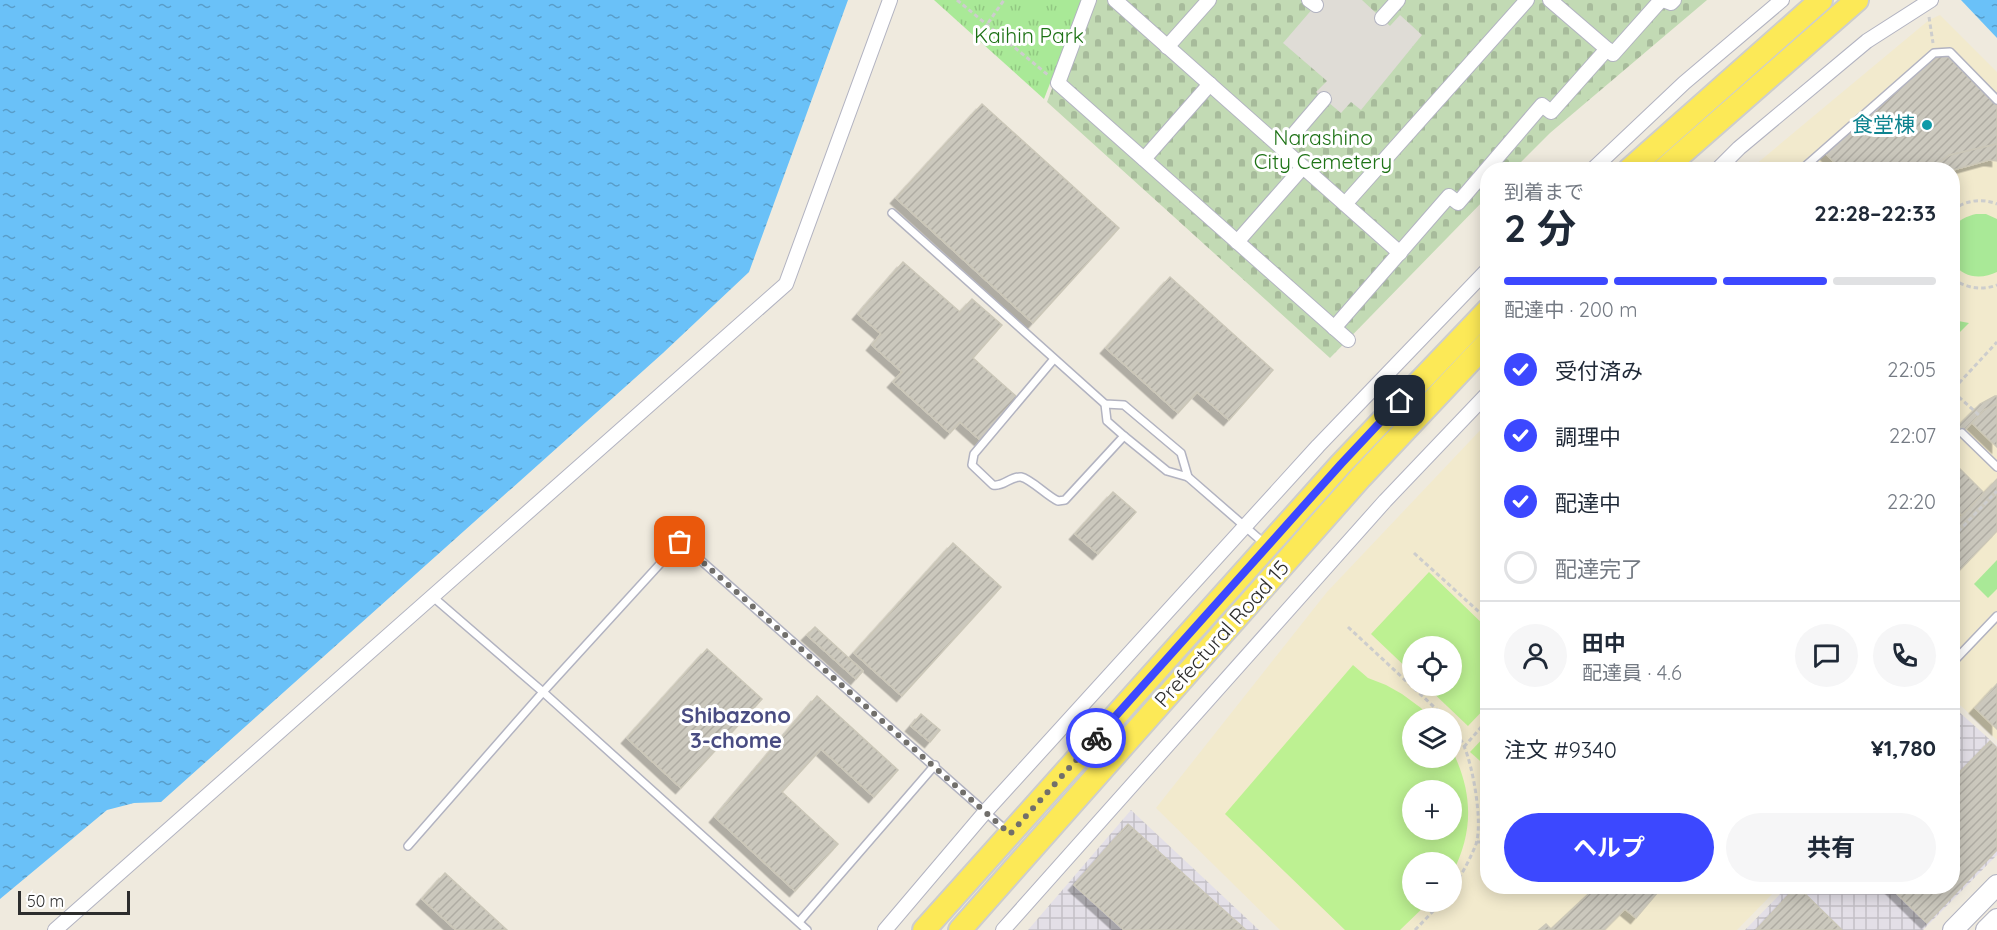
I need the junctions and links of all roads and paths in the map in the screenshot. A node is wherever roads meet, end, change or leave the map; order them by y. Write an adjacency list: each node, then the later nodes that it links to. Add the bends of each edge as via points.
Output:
1 (890, 0): 64 (street, via 786,284)
2 (957, 0): 17 (path)
3 (1004, 0): 17 (path)
4 (1089, 0): 26 (street, via 1058,83)
5 (1115, 0): 18 (street)
6 (1209, 0): 18 (street)
7 (1398, 0): 16 (street)
8 (1527, 0): 35 (street)
9 (1550, 0): 19 (street)
10 (1662, 0): 11 (street); 19 (street, via 1613,54)
11 (1674, 0)
12 (1782, 0): 28 (street, via 1684,83)
13 (1821, 0): 29 (main road)
14 (1857, 0): 30 (main road)
15 (1928, 2): 20 (path); 31 (street, via 1867,41)
16 (1382, 18)
17 (988, 24): 21 (path, via 1047,75)
18 (1167, 46): 22 (street)
19 (1607, 49): 27 (street, via 1551,112 1542,105)
20 (1934, 53): 24 (lane, via 1950,52); 32 (lane)
21 (1051, 64)
22 (1210, 84): 25 (street); 26 (street)
23 (1324, 99): 25 (street)
24 (1997, 100)
25 (1282, 148): 33 (street)
26 (1144, 159): 39 (street)
27 (1493, 162)
28 (1600, 162)
29 (1638, 162)
30 (1673, 162)
31 (1725, 162)
32 (1811, 162)
33 (1303, 167): 35 (street); 39 (street)
34 (1480, 177): 40 (street, via 1458,202 1449,196)
35 (1346, 204): 40 (street)
36 (1997, 204): 37 (path, via 1976,200)
37 (1960, 205)
38 (892, 213): 49 (lane)
39 (1237, 242): 45 (street)
40 (1400, 253): 45 (street)
41 (1480, 277): 60 (street)
42 (1960, 284): 43 (path, via 1975,288)
43 (1997, 285)
44 (1480, 318): 62 (main road, Prefectural Road 15)
45 (1334, 328): 46 (street)
46 (1348, 340)
47 (1997, 342): 50 (path)
48 (1480, 351): 88 (main road, Prefectural Road 15, via 1361,477)
49 (1054, 358): 53 (lane); 56 (lane, via 975,454 972,465 993,485 1022,477 1058,501 1065,500)
50 (1960, 382)
51 (1960, 398): 54 (path)
52 (1480, 401): 89 (street, via 1385,501)
53 (1105, 404): 56 (lane, via 1107,421); 58 (lane, via 1124,405 1181,453)
54 (1979, 416)
55 (1962, 433): 57 (lane)
56 (1124, 436): 58 (lane, via 1167,471)
57 (1997, 467)
58 (1188, 477): 60 (lane)
59 (1997, 491): 61 (path)
60 (1245, 527): 62 (lane); 75 (street)
61 (1960, 530)
62 (1268, 546): 76 (main road, Prefectural Road 15)
63 (1414, 553): 65 (path)
64 (434, 597): 69 (lane); 84 (street)
65 (1480, 613)
66 (1997, 616): 68 (lane)
67 (1348, 627): 70 (path)
68 (1960, 655)
69 (543, 692): 74 (lane, via 680,542); 78 (lane); 83 (lane)
70 (1435, 708)
71 (1480, 728): 73 (path)
72 (1462, 744): 73 (path)
73 (1464, 747): 77 (path, via 1474,781)
74 (934, 765): 75 (lane); 83 (lane)
75 (986, 811): 76 (lane); 86 (street)
76 (1010, 834): 87 (main road, Prefectural Road 15)
77 (1477, 842): 79 (path)
78 (408, 846)
79 (1462, 874)
80 (1997, 885): 91 (street)
81 (1432, 912): 90 (path)
82 (1997, 919): 92 (street)
83 (799, 922): 85 (lane)
84 (55, 930)
85 (807, 930)
86 (885, 930)
87 (924, 930)
88 (960, 930)
89 (1004, 930)
90 (1415, 930)
91 (1953, 930)
92 (1986, 930)

